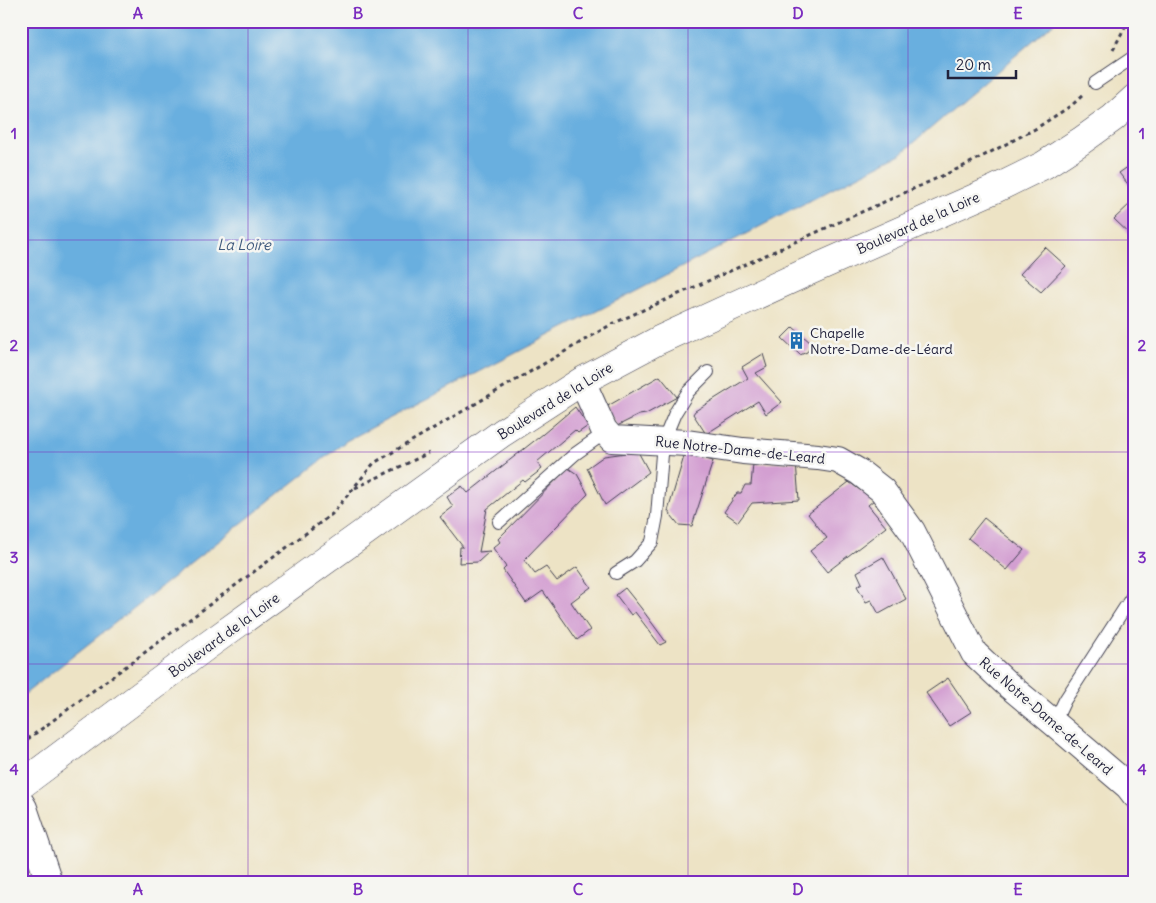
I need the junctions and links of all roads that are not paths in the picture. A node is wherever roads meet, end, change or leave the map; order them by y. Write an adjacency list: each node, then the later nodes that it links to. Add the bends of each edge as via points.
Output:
1 (1135, 56): 2 (lane)
2 (1095, 83)
3 (1135, 98): 5 (main road, Boulevard de la Loire, via 1081,141 1044,165 995,189 956,214 659,340)
4 (708, 372): 7 (lane, via 688,392 675,412)
5 (582, 381): 6 (street); 12 (main road, Boulevard de la Loire, via 494,439 212,642)
6 (606, 432): 7 (street, Rue Notre-Dame-de-Leard, via 612,439); 8 (lane, via 575,454)
7 (663, 442): 9 (lane, via 652,542 635,561); 11 (street, Rue Notre-Dame-de-Leard, via 832,459 859,472 882,490 912,531 974,654)
8 (499, 522)
9 (616, 573)
10 (1135, 592): 11 (lane, via 1065,700)
11 (1054, 723): 13 (street, Rue Notre-Dame-de-Leard)
12 (21, 785)
13 (1135, 795)
14 (21, 803): 15 (street)
15 (49, 882)

